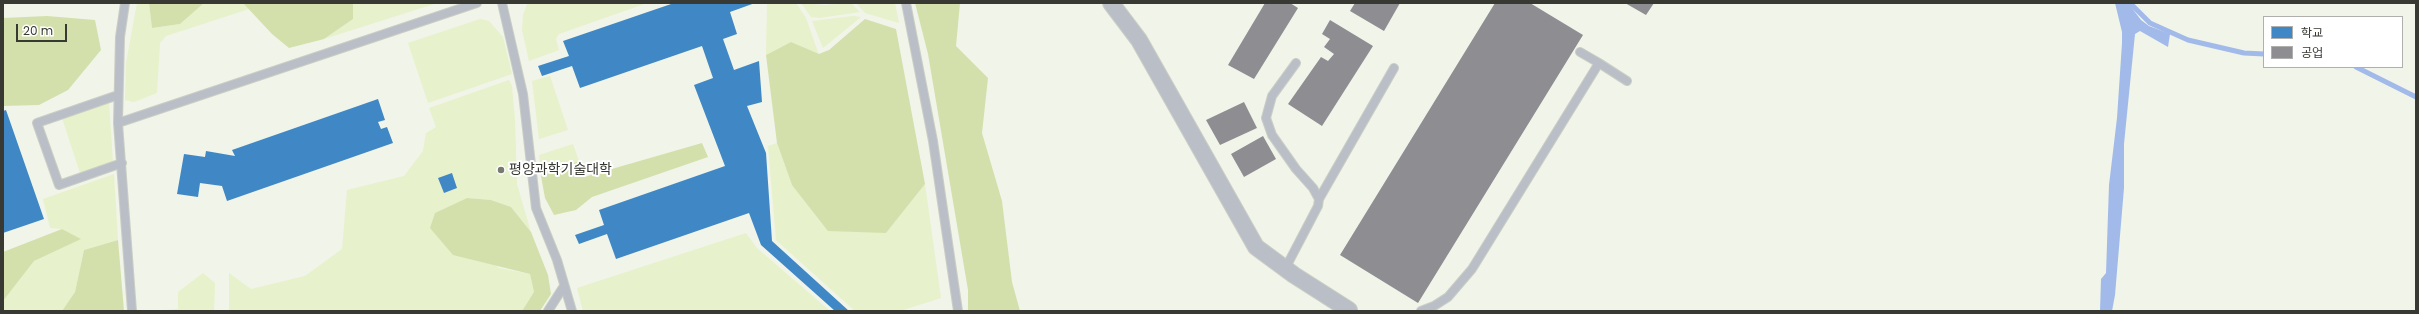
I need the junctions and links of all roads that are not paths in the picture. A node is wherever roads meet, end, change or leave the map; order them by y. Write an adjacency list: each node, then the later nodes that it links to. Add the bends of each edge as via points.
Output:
1 (125, 3): 11 (lane, via 120,38)
2 (477, 3): 12 (lane)
3 (502, 3): 16 (lane, via 523,94 536,208)
4 (906, 3): 20 (lane, via 933,141)
5 (1111, 3): 15 (street, via 1139,40 1256,247)
6 (1580, 52): 7 (lane)
7 (1599, 63): 10 (lane); 22 (lane, via 1472,269 1448,296)
8 (1296, 64): 14 (lane, via 1272,96 1266,118 1272,135)
9 (1394, 68): 14 (lane)
10 (1627, 81)
11 (118, 95): 12 (lane); 13 (lane, via 37,122 59,185)
12 (118, 123): 13 (lane)
13 (122, 163): 17 (lane)
14 (1319, 199): 15 (lane, via 1318,206)
15 (1285, 269): 21 (street)
16 (564, 286): 18 (lane); 19 (lane)
17 (132, 311)
18 (548, 311)
19 (572, 311)
20 (958, 311)
21 (1351, 311)
22 (1421, 311)

